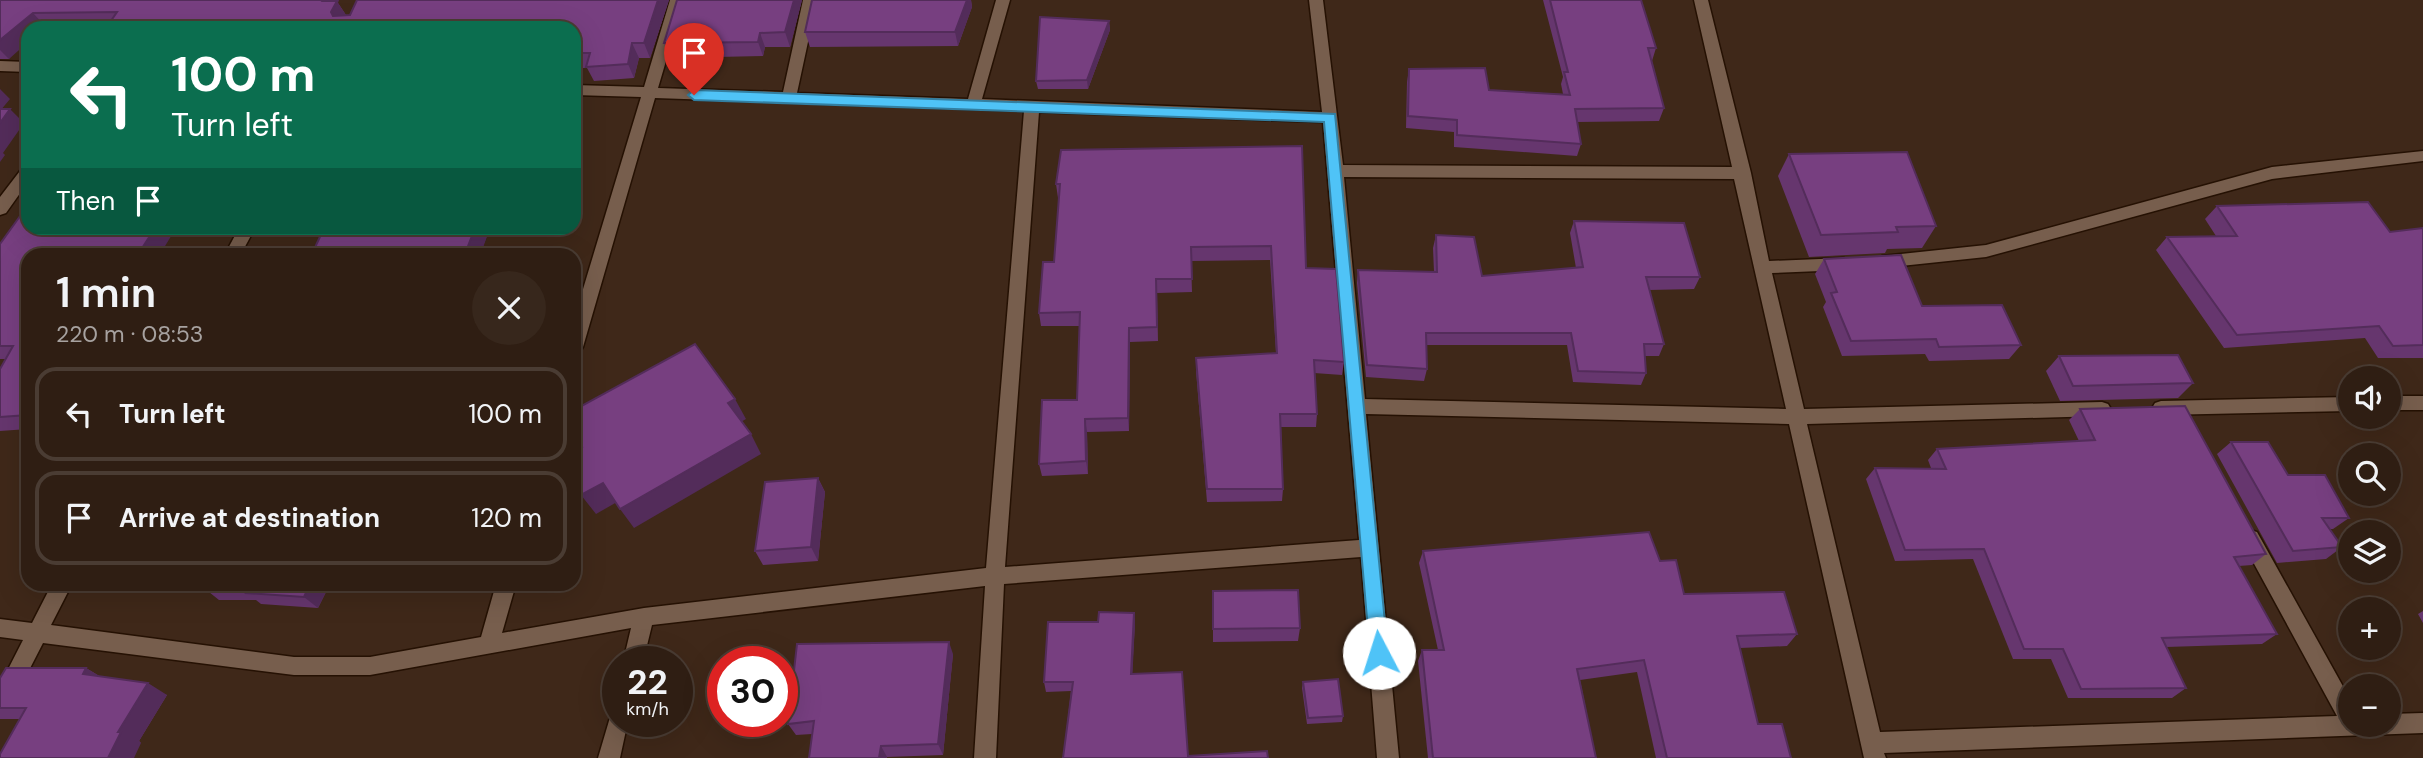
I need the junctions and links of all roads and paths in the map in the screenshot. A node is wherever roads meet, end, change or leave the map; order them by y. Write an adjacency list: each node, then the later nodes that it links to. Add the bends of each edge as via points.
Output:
1 (677, 0): 9 (street)
2 (810, 0): 10 (street)
3 (1003, 0): 11 (street)
4 (1316, 0): 13 (street)
5 (1701, 0): 16 (street)
6 (0, 66): 7 (street)
7 (21, 67)
8 (581, 90): 9 (street)
9 (647, 94): 10 (street); 20 (street)
10 (789, 98): 11 (street)
11 (973, 106): 12 (street)
12 (1032, 108): 13 (street); 30 (street)
13 (1330, 117): 15 (street)
14 (2423, 156): 19 (street, via 2272,173 1986,251 1886,262)
15 (1336, 171): 16 (street); 24 (street)
16 (1743, 173): 19 (street)
17 (21, 180): 18 (street)
18 (0, 209)
19 (1764, 267): 26 (street)
20 (581, 323)
21 (2401, 403): 22 (street)
22 (2423, 403)
23 (2338, 404): 25 (street)
24 (1358, 406): 26 (street); 29 (street)
25 (2178, 407): 26 (street); 27 (street)
26 (1797, 417): 44 (street)
27 (2191, 431)
28 (2237, 515): 38 (street)
29 (1370, 548): 30 (street); 47 (street)
30 (995, 576): 33 (street); 46 (street)
31 (58, 591): 35 (street)
32 (504, 591): 37 (street)
33 (644, 617): 36 (street); 37 (street)
34 (0, 628): 35 (street)
35 (37, 633): 37 (street, via 294,666 370,666); 39 (street)
36 (637, 646)
37 (488, 647)
38 (2338, 697)
39 (0, 706)
40 (2423, 723): 41 (street)
41 (2401, 724)
42 (2338, 726): 44 (street)
43 (614, 737): 45 (street)
44 (1873, 750)
45 (609, 758)
46 (985, 758)
47 (1388, 758)

